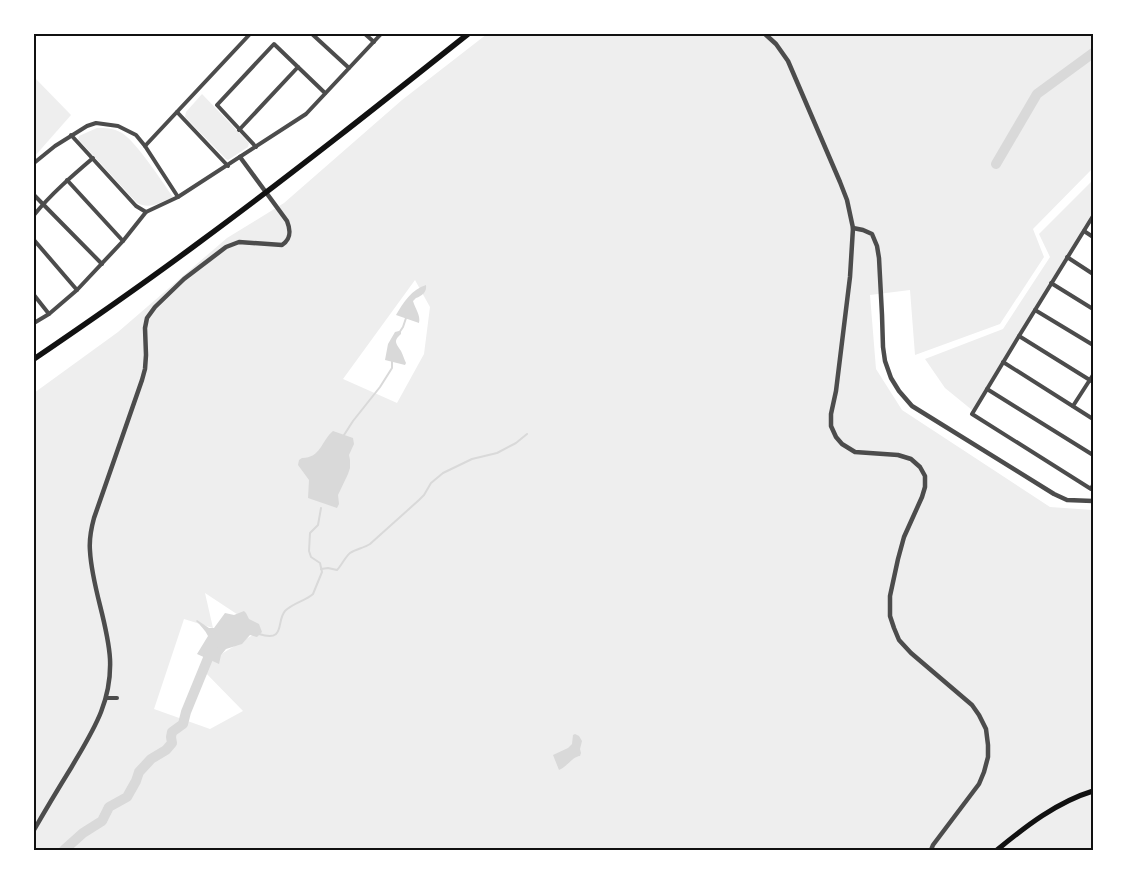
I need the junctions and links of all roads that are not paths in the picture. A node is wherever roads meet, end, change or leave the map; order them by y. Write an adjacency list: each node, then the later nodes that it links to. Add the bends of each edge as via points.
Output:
1 (250, 34): 11 (street)
2 (312, 34): 9 (street)
3 (365, 34): 7 (street)
4 (381, 34): 7 (street)
5 (468, 34): 21 (main road)
6 (765, 34): 28 (street, via 788,61 840,182)
7 (374, 42): 9 (street)
8 (298, 67): 10 (street); 12 (street); 12 (street, via 274,44 217,105)
9 (349, 68): 10 (street)
10 (326, 93): 15 (street, via 306,114)
11 (177, 112): 14 (street); 19 (street)
12 (239, 130): 15 (street)
13 (71, 135): 14 (street, via 96,123 108,124 126,128 136,134); 16 (street); 18 (street)
14 (145, 146): 23 (street)
15 (256, 147): 17 (street)
16 (93, 158): 20 (street); 25 (street, via 136,206)
17 (240, 158): 19 (street); 21 (street)
18 (34, 163)
19 (228, 166): 23 (street)
20 (67, 180): 24 (street); 32 (street)
21 (266, 192): 45 (main road); 55 (street, via 287,221 290,236 287,242 282,245 239,242 226,247 184,279 147,318 142,380 94,518 90,539 93,574 110,660)
22 (34, 194): 24 (street)
23 (178, 197): 25 (street)
24 (44, 204): 26 (street); 34 (street)
25 (146, 212): 32 (street)
26 (34, 215)
27 (1093, 216): 29 (street)
28 (853, 228): 54 (street, via 872,234 877,246 885,361 891,378 912,406 1054,494 1067,500); 59 (street, via 831,426 842,444 855,452 911,459 925,476 922,497 900,552 890,596 890,616 899,640 972,705 986,729 988,757 979,784)
29 (1084, 231): 30 (street); 33 (street)
30 (1093, 237)
31 (34, 240): 37 (street)
32 (123, 241): 34 (street)
33 (1067, 257): 35 (street); 36 (street)
34 (102, 264): 37 (street)
35 (1093, 274)
36 (1051, 283): 39 (street); 40 (street)
37 (77, 290): 41 (street)
38 (34, 295): 41 (street)
39 (1035, 310): 43 (street); 44 (street)
40 (1093, 310)
41 (49, 314): 42 (street)
42 (34, 324)
43 (1019, 336): 46 (street); 48 (street)
44 (1093, 346)
45 (34, 360)
46 (1003, 362): 49 (street); 50 (street)
47 (1093, 375): 48 (street)
48 (1092, 381): 50 (street)
49 (987, 389): 52 (street); 53 (street, via 972,414 1091,489)
50 (1073, 406): 51 (street)
51 (1093, 419)
52 (1093, 455)
53 (1093, 485)
54 (1093, 501)
55 (107, 698): 56 (street); 58 (street, via 99,720)
56 (117, 698)
57 (1093, 791): 60 (main road, via 1053,808)
58 (34, 830)
59 (931, 850)
60 (997, 850)

